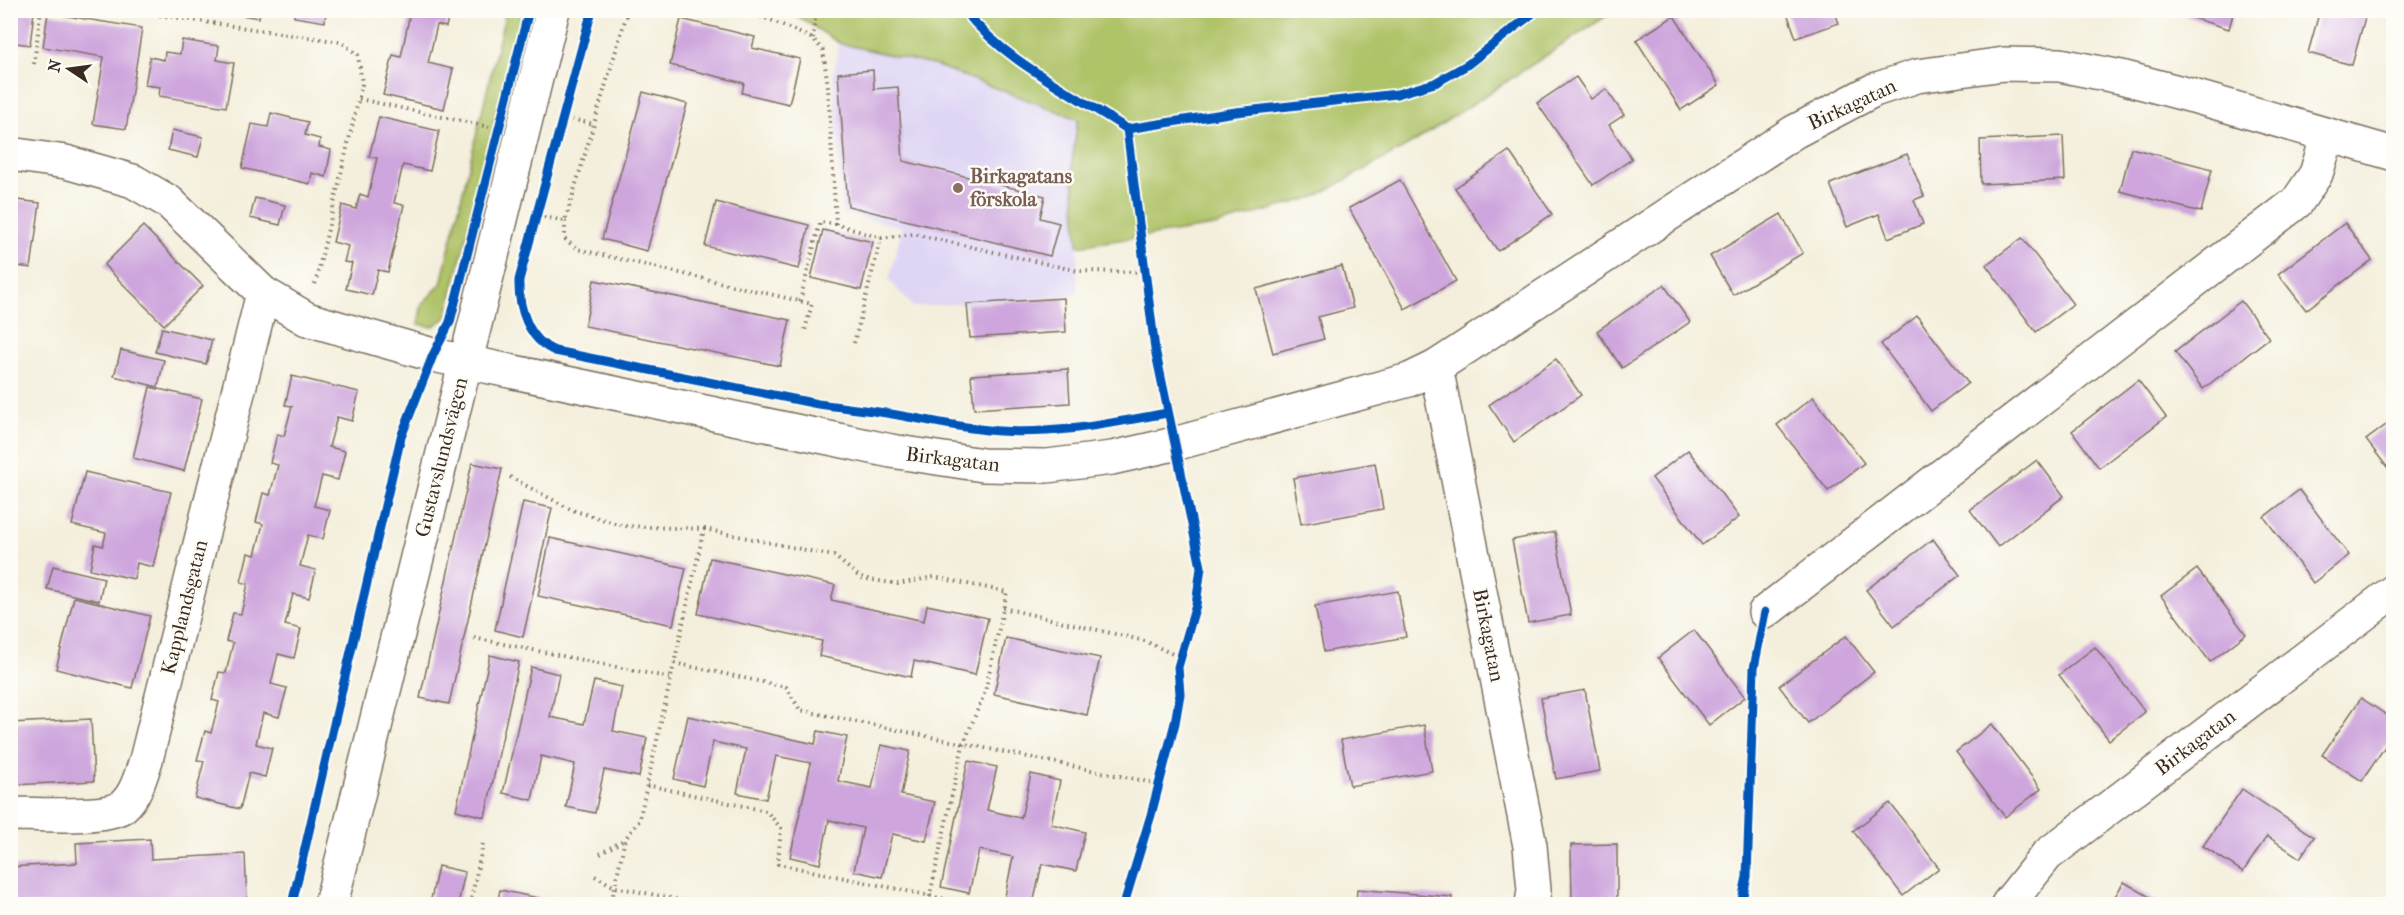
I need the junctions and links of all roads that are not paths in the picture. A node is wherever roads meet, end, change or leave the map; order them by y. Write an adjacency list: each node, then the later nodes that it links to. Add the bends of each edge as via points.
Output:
1 (552, 10): 6 (street, Gustavslundsvägen)
2 (2328, 135): 4 (street, Birkagatan); 7 (street, Birkagatan, via 2121,77 2060,65 2004,64 1917,76 1874,90 1794,132); 9 (street, via 2316,174 2297,202)
3 (10, 154): 5 (street, Birkagatan, via 66,162 133,181 169,202)
4 (2394, 154)
5 (263, 293): 6 (street, Birkagatan, via 307,319); 10 (street, Kapplandsgatan, via 146,760 135,789 123,806 108,812)
6 (465, 362): 7 (street, Birkagatan, via 891,451 983,465 1036,466 1112,458 1174,444 1388,387); 11 (street, Gustavslundsvägen)
7 (1436, 367): 12 (street, Birkagatan, via 1530,846)
8 (2394, 591): 13 (street, Birkagatan, via 2047,855)
9 (1765, 612)
10 (10, 814)
11 (332, 904)
12 (1532, 904)
13 (2008, 904)

